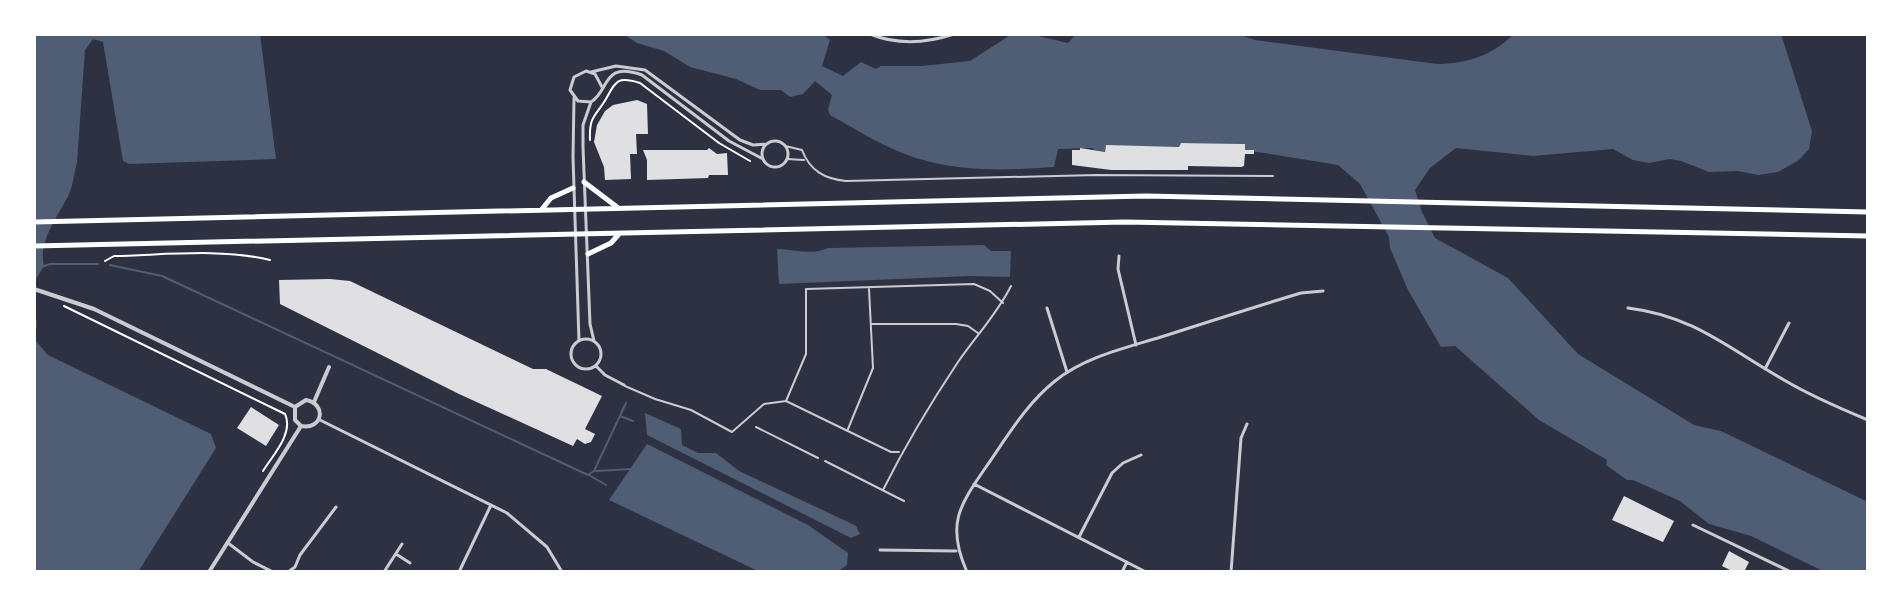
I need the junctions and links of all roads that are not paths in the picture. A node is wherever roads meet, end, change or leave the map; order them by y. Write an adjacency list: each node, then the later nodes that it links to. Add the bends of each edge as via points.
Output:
1 (870, 34): 2 (street, via 929,41)
2 (954, 34)
3 (591, 72): 4 (street); 5 (street, via 574,77); 7 (street, via 624,65 645,70 740,140)
4 (602, 87): 6 (street); 9 (street, via 622,72 642,75 729,141)
5 (574, 98): 6 (street); 14 (street)
6 (591, 102): 13 (street, via 583,125)
7 (767, 144): 8 (street); 9 (street)
8 (785, 146): 10 (street); 11 (lane, via 802,150)
9 (763, 159): 10 (street, via 777,167)
10 (787, 159): 11 (lane)
11 (806, 160): 12 (lane, via 827,178 846,181)
12 (1273, 176)
13 (584, 182): 15 (main road); 16 (street)
14 (573, 188): 17 (main road); 18 (street)
15 (617, 207): 16 (main road); 19 (main road, via 1239,197)
16 (585, 208): 18 (main road); 23 (street)
17 (541, 209): 18 (main road); 20 (main road)
18 (574, 209): 22 (street)
19 (1868, 212)
20 (34, 222)
21 (620, 233): 23 (main road); 24 (main road, via 1125,222); 26 (main road)
22 (575, 235): 23 (main road); 25 (main road); 38 (street)
23 (587, 235): 26 (street)
24 (1868, 236)
25 (34, 246)
26 (588, 254): 39 (street)
27 (1119, 256): 40 (street)
28 (1011, 286): 32 (lane)
29 (869, 287): 32 (lane, via 974,284); 36 (lane); 46 (lane, via 806,289 806,354)
30 (34, 289): 48 (street, via 94,309)
31 (1323, 291): 40 (street, via 1301,293)
32 (1003, 303): 37 (lane)
33 (1047, 308): 44 (street)
34 (1628, 308): 43 (street, via 1692,324)
35 (1789, 323): 43 (street)
36 (870, 324): 37 (lane, via 956,324); 54 (lane, via 872,372)
37 (979, 334): 55 (lane)
38 (579, 341): 39 (street); 41 (street, via 571,353 573,361 583,369)
39 (594, 341): 41 (street, via 601,352)
40 (1136, 345): 44 (street)
41 (596, 366): 45 (street)
42 (329, 367): 47 (street)
43 (1765, 369): 49 (street, via 1815,397)
44 (1067, 372): 59 (street, via 1031,403)
45 (624, 385): 46 (lane, via 732,432 764,404)
46 (786, 401): 54 (lane)
47 (314, 402): 48 (street); 50 (street)
48 (295, 407): 52 (street)
49 (1867, 417)
50 (320, 420): 52 (street, via 310,428); 62 (street)
51 (1247, 424): 82 (street, via 1241,438)
52 (301, 426): 66 (street)
53 (756, 427): 57 (lane)
54 (847, 430): 55 (lane)
55 (899, 452): 60 (lane)
56 (1141, 455): 65 (street, via 1112,473)
57 (818, 458)
58 (825, 461): 60 (lane)
59 (974, 484): 65 (street); 69 (street, via 955,523)
60 (883, 490): 61 (lane)
61 (904, 501)
62 (491, 505): 77 (street); 78 (street, via 535,534)
63 (336, 507): 75 (street)
64 (1693, 525): 83 (street)
65 (1079, 537): 71 (street)
66 (228, 543): 73 (street); 74 (street)
67 (402, 544): 70 (street)
68 (880, 550): 69 (street)
69 (957, 551): 79 (street)
70 (396, 554): 72 (street); 76 (street)
71 (1127, 562): 80 (street); 81 (street)
72 (410, 563)
73 (209, 572)
74 (273, 572)
75 (288, 572)
76 (384, 572)
77 (459, 572)
78 (562, 572)
79 (967, 572)
80 (1122, 572)
81 (1146, 572)
82 (1231, 572)
83 (1791, 572)

